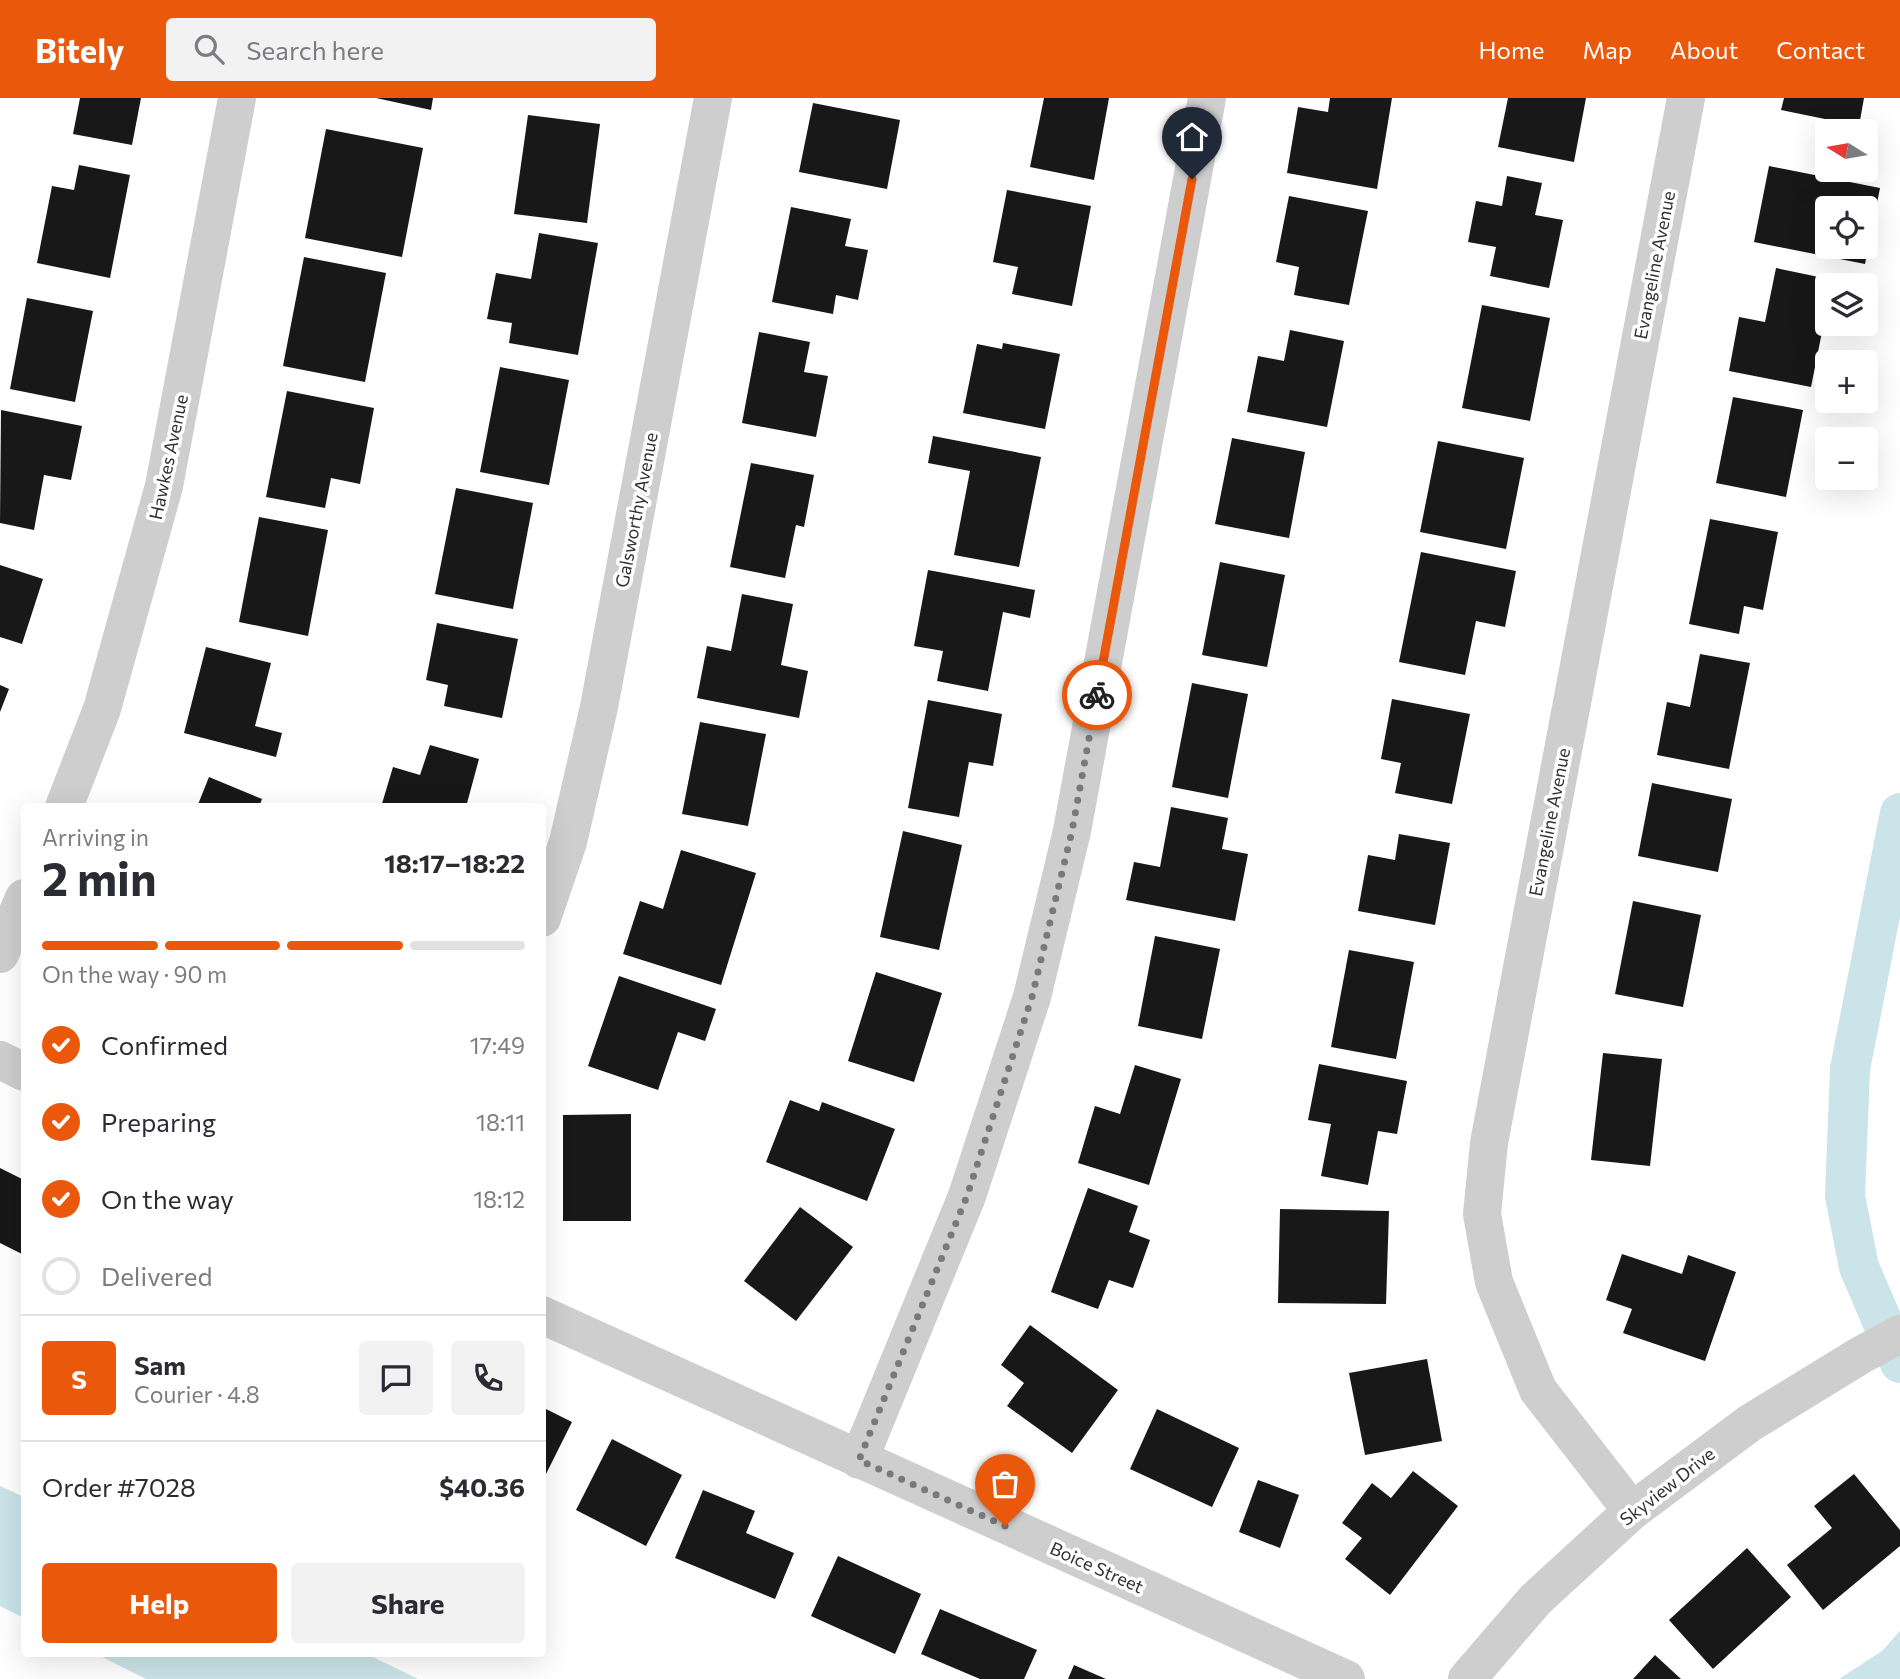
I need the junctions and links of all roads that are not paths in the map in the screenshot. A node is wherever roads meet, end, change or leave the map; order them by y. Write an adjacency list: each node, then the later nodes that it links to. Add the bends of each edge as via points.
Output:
1 (237, 98): 5 (street, Hawkes Avenue, via 164,486 102,709)
2 (713, 98): 7 (street, Galsworthy Avenue, via 599,707 568,842)
3 (1207, 98): 13 (street, via 1072,831 1032,997 967,1196)
4 (1686, 98): 14 (street, Evangeline Avenue, via 1489,1143 1482,1214 1494,1282 1538,1390)
5 (66, 803)
6 (21, 905): 8 (street)
7 (546, 906)
8 (0, 954)
9 (0, 1060): 10 (street)
10 (21, 1070)
11 (546, 1317): 13 (street, Boice Street)
12 (1900, 1334): 14 (street, Skyview Drive, via 1750,1423)
13 (859, 1460): 15 (street, Boice Street)
14 (1632, 1511): 16 (street, Skyview Drive, via 1536,1599)
15 (1346, 1679)
16 (1467, 1679)

